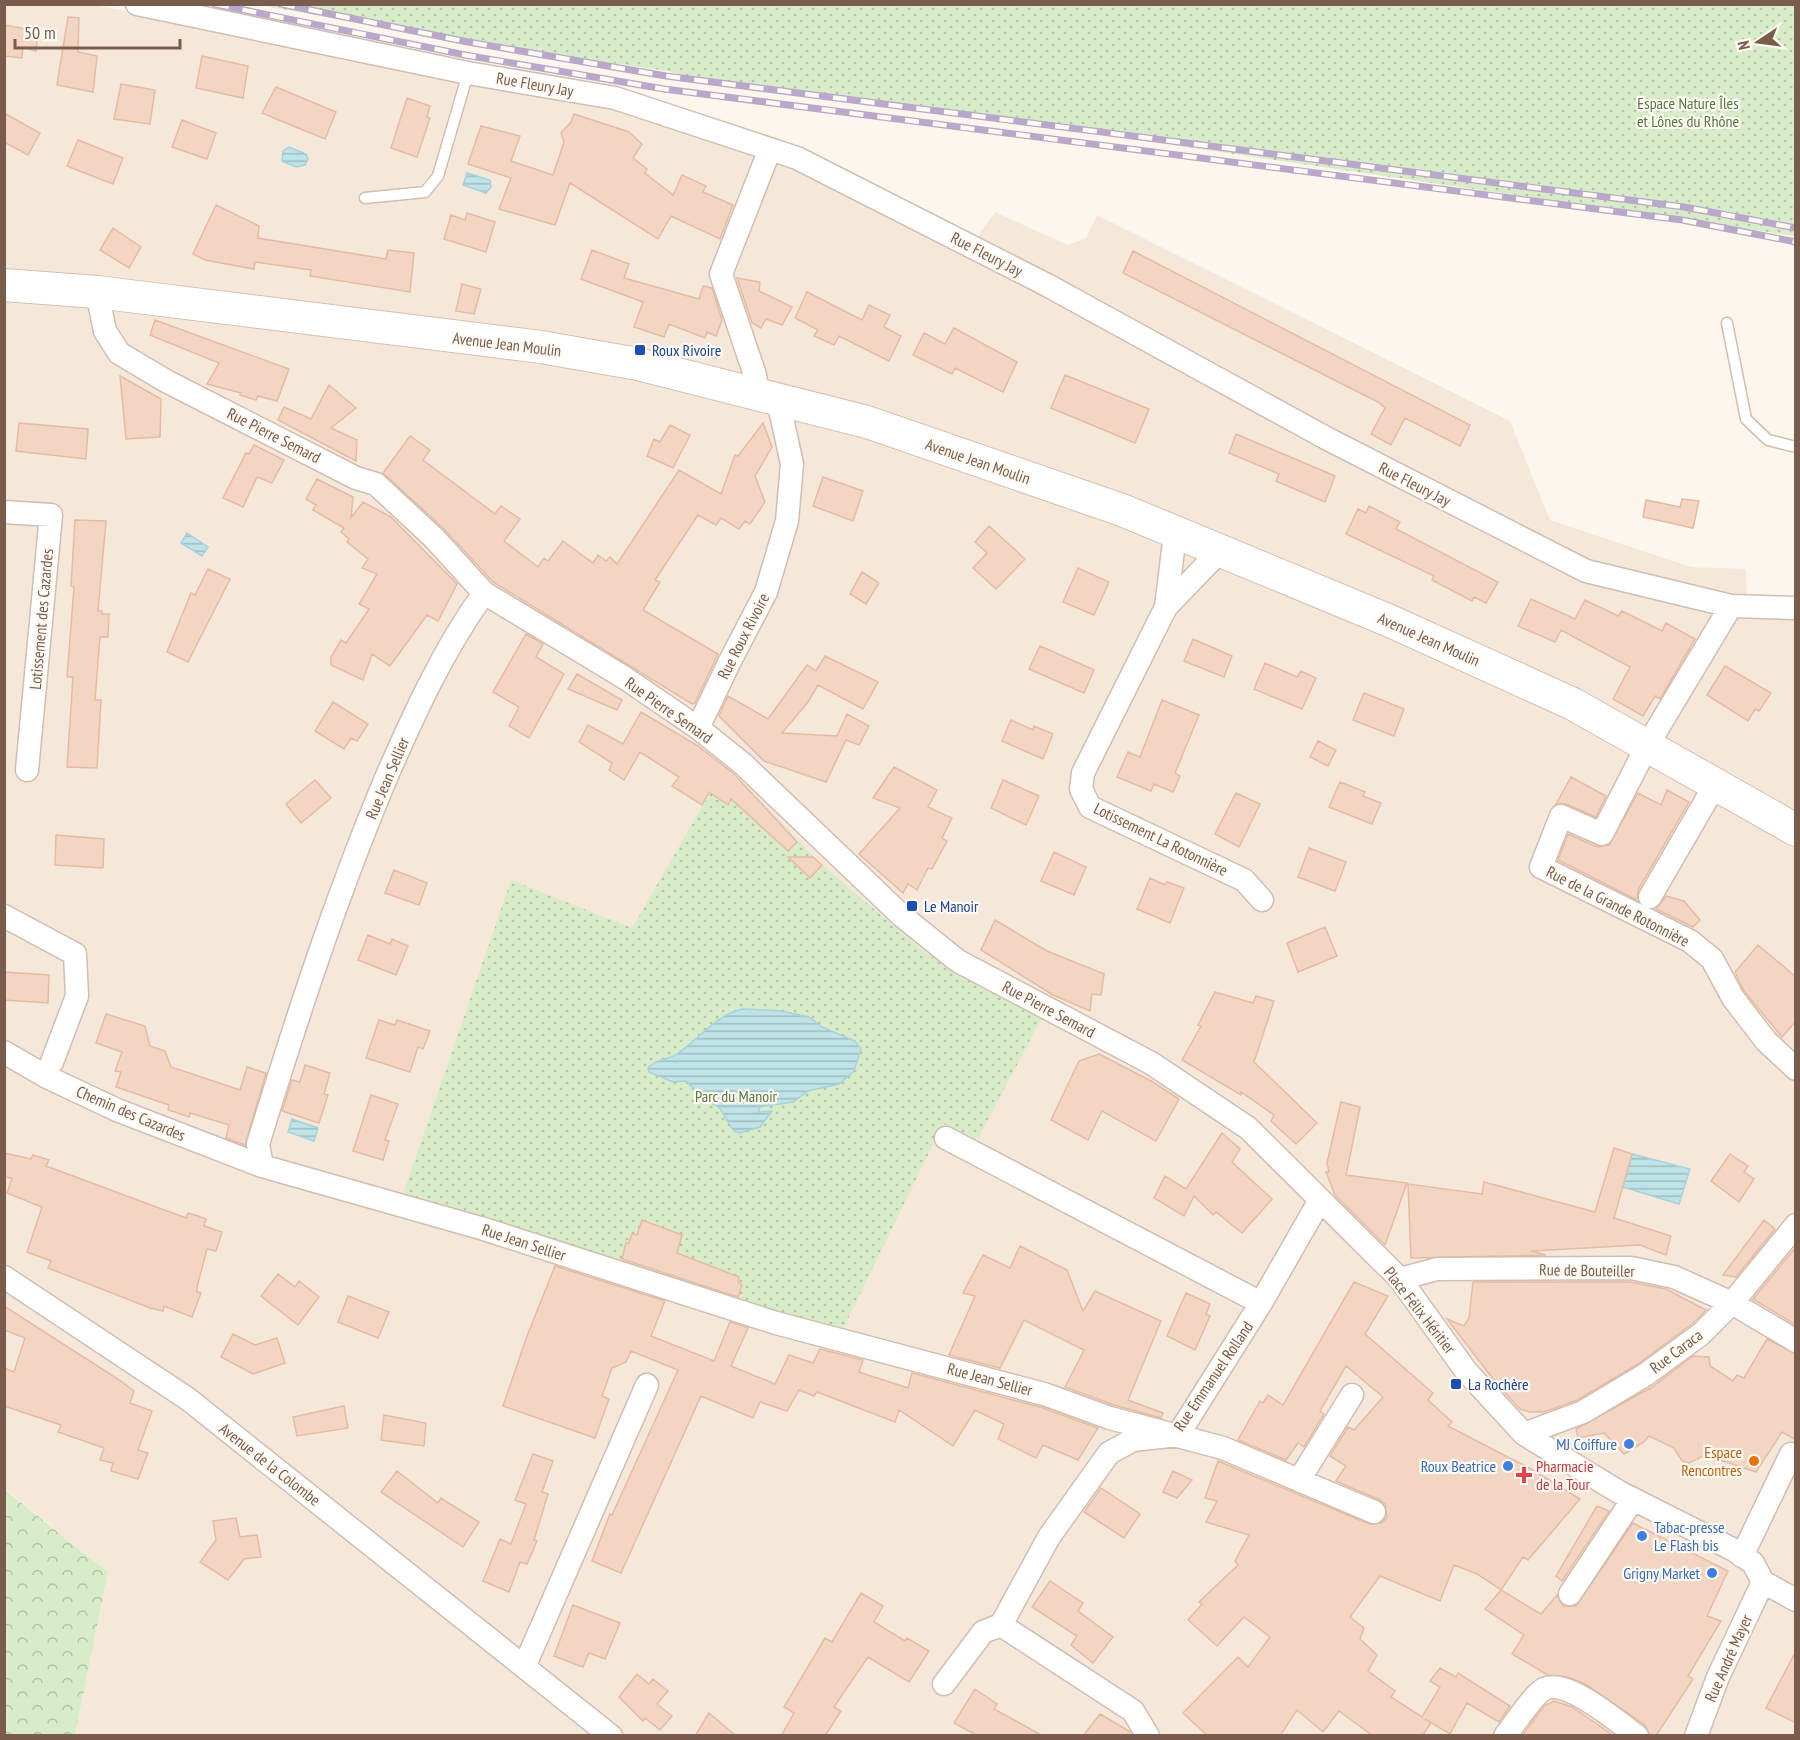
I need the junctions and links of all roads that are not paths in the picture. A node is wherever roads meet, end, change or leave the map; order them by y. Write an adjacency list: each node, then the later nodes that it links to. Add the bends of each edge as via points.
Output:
1 (137, 4): 2 (street, Rue Fleury Jay)
2 (468, 73): 3 (street, Rue Fleury Jay, via 615,98); 4 (lane, via 438,176 425,192)
3 (770, 149): 8 (street, Rue Roux Rivoire, via 721,274 755,375); 14 (street, Rue Fleury Jay, via 797,158 1047,285 1326,438 1586,571)
4 (365, 198)
5 (4, 285): 6 (main road)
6 (97, 292): 8 (main road, Avenue Jean Moulin, via 541,347 638,364); 13 (street, Rue Pierre Semard, via 105,331 119,353 356,478 376,484 434,538)
7 (1727, 323): 9 (lane, via 1746,419 1768,440)
8 (768, 397): 11 (main road, Avenue Jean Moulin, via 867,422 1122,510); 17 (street, Rue Roux Rivoire, via 792,464 787,521 766,591)
9 (1796, 447)
10 (4, 512): 19 (street, Lotissement des Cazardes, via 51,515)
11 (1175, 534): 12 (main road, Avenue Jean Moulin); 15 (street, Lotissement La Rotonnière)
12 (1219, 552): 15 (street, Lotissement La Rotonnière); 18 (main road, Avenue Jean Moulin, via 1401,626 1573,704)
13 (484, 593): 17 (street, Rue Pierre Semard, via 625,678); 29 (street, Rue Jean Sellier, via 459,628 410,722 355,852 258,1144)
14 (1731, 606): 16 (street, Rue Fleury Jay); 18 (street)
15 (1166, 607): 23 (street, Lotissement La Rotonnière, via 1083,773 1081,789 1090,807 1244,880)
16 (1796, 608)
17 (698, 728): 30 (street, Rue Pierre Semard, via 787,804 902,915 958,961 1151,1063 1248,1128)
18 (1647, 746): 20 (main road, Avenue Jean Moulin); 27 (street, Rue de la Grande Rotonnière, via 1602,834 1561,816 1540,867 1690,941 1712,959 1733,998 1766,1041)
19 (27, 770)
20 (1715, 784): 21 (main road, Avenue Jean Moulin); 22 (street, Rue de la Grande Rotonnière)
21 (1796, 830)
22 (1650, 897)
23 (1262, 900)
24 (4, 916): 26 (street, via 75,954 77,996)
25 (4, 1052): 29 (street, Chemin des Cazardes, via 117,1110)
26 (52, 1062)
27 (1796, 1069)
28 (946, 1138): 34 (street)
29 (262, 1166): 40 (street, Rue Jean Sellier, via 484,1229 776,1323 987,1378 1110,1418)
30 (1320, 1200): 33 (street, Place Félix Héritier); 34 (street, Rue Emmanuel Rolland)
31 (1796, 1225): 35 (street, Rue Caraca)
32 (4, 1277): 50 (street, Avenue de la Colombe, via 188,1399)
33 (1400, 1279): 35 (street, Rue de Bouteiller, via 1437,1269 1631,1268 1674,1277); 39 (street, Place Félix Héritier, via 1489,1399)
34 (1262, 1303): 40 (street, Rue Emmanuel Rolland)
35 (1732, 1303): 36 (street, Rue de Bouteiller); 39 (street, Rue Caraca, via 1701,1334 1645,1375 1583,1412)
36 (1796, 1341)
37 (647, 1385): 50 (street)
38 (1352, 1395): 42 (street)
39 (1524, 1434): 43 (street, Place Félix Héritier)
40 (1178, 1435): 42 (street, Rue Jean Sellier, via 1223,1448); 49 (street, Rue Emmanuel Rolland, via 1133,1440 1109,1453 1049,1537)
41 (1791, 1454): 45 (street)
42 (1299, 1480): 44 (street, Rue Jean Sellier)
43 (1633, 1499): 45 (street, Place Félix Héritier); 47 (street)
44 (1374, 1512)
45 (1742, 1556): 46 (street, via 1753,1563)
46 (1763, 1582): 48 (street); 56 (street, Rue André Mayer, via 1718,1677)
47 (1570, 1594)
48 (1796, 1600)
49 (1000, 1625): 51 (street, via 983,1632); 53 (street, via 1133,1711)
50 (525, 1665): 52 (street, Avenue de la Colombe)
51 (944, 1684)
52 (611, 1736)
53 (1148, 1736)
54 (1504, 1736): 55 (street, via 1542,1690 1555,1686 1578,1695)
55 (1637, 1736)
56 (1696, 1736)

